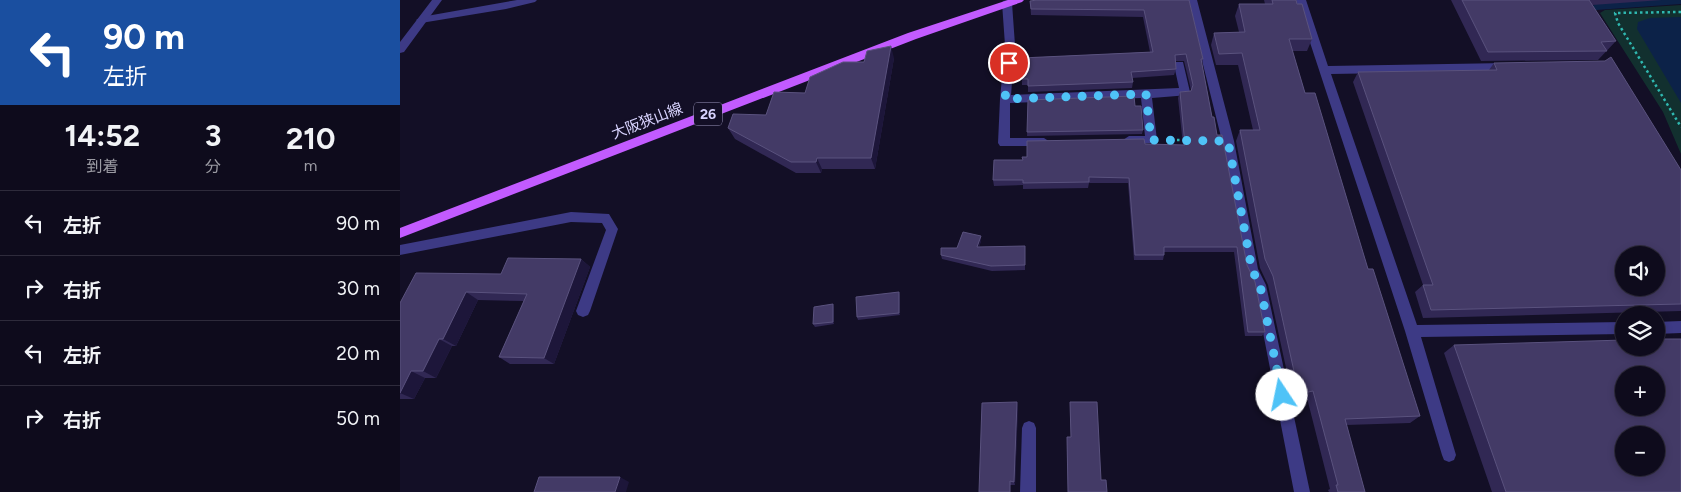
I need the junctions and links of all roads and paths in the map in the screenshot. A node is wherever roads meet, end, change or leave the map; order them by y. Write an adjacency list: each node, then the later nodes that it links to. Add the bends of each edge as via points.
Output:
1 (437, 0): 7 (street)
2 (532, 0): 7 (street)
3 (1192, 0): 30 (street, via 1228,141 1252,270 1260,285)
4 (1301, 0): 12 (street)
5 (1013, 2): 14 (street); 20 (main road, 大阪狭山線 / 26, via 912,36)
6 (1681, 12): 15 (path, via 1615,13)
7 (421, 20): 8 (street)
8 (404, 37): 9 (street)
9 (400, 49)
10 (1179, 65): 13 (street, via 1185,92)
11 (1518, 67): 12 (street)
12 (1324, 70): 26 (street)
13 (1146, 94): 14 (street); 17 (street)
14 (1005, 99): 19 (street, via 1004,143)
15 (1681, 127)
16 (1121, 140): 17 (street)
17 (1151, 140): 18 (path)
18 (1192, 140)
19 (1053, 142)
20 (400, 233)
21 (400, 250): 22 (street, via 571,217 605,218 612,229)
22 (583, 311)
23 (1681, 327): 25 (street)
24 (1615, 328): 26 (street)
25 (1665, 328)
26 (1412, 331): 28 (street)
27 (1029, 428): 29 (street)
28 (1449, 455)
29 (1028, 492)
30 (1302, 492)

